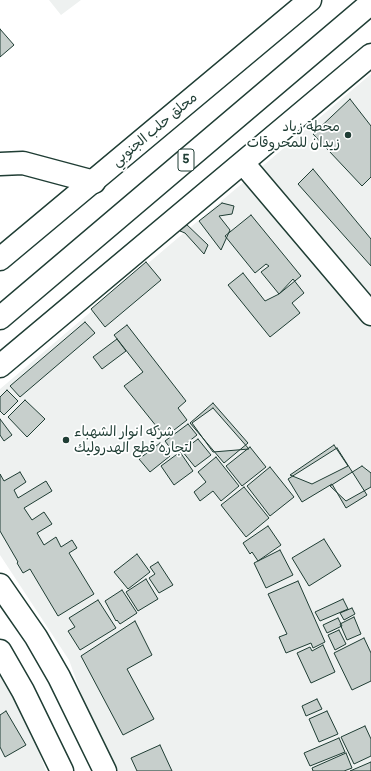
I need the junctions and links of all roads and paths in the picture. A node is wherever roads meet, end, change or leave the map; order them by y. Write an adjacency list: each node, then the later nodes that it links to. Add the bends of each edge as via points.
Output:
1 (310, 0): 6 (main road, محلق حلب الجنوبي)
2 (371, 3): 9 (main road, 5)
3 (371, 55): 5 (main road)
4 (0, 164): 6 (main road, via 23,163)
5 (242, 164): 8 (main road); 10 (main road)
6 (94, 182): 7 (main road, محلق حلب الجنوبي)
7 (0, 259)
8 (371, 314)
9 (0, 318)
10 (0, 366)
11 (0, 585): 14 (main road, via 55,670)
12 (0, 651): 13 (main road, via 23,691)
13 (62, 771)
14 (104, 771)

